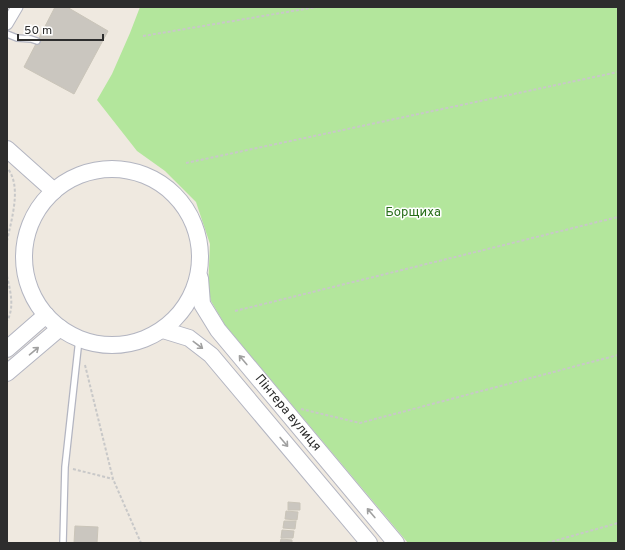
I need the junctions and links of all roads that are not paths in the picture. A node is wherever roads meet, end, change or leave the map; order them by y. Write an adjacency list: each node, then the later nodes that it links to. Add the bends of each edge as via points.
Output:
1 (17, 7): 2 (street)
2 (7, 24)
3 (7, 34): 4 (lane)
4 (37, 41)
5 (7, 149): 6 (street)
6 (54, 191): 7 (street, via 78,175 98,169 120,168 155,179 182,202 191,217 198,236); 8 (street, via 43,203 30,226 24,255 29,285)
7 (199, 273): 10 (street, via 193,291 181,312); 16 (street, Пінтера вулиця, one-way to 7, via 218,330 202,304)
8 (46, 316): 9 (street); 12 (street)
9 (60, 328): 11 (street); 13 (street, one-way to 9)
10 (163, 330): 11 (street, via 136,342 116,345 96,344); 15 (street, Пінтера вулиця, one-way to 15, via 189,338 211,355)
11 (78, 339): 14 (lane, via 64,467)
12 (7, 349)
13 (7, 373)
14 (63, 543)
15 (369, 543)
16 (396, 543)

